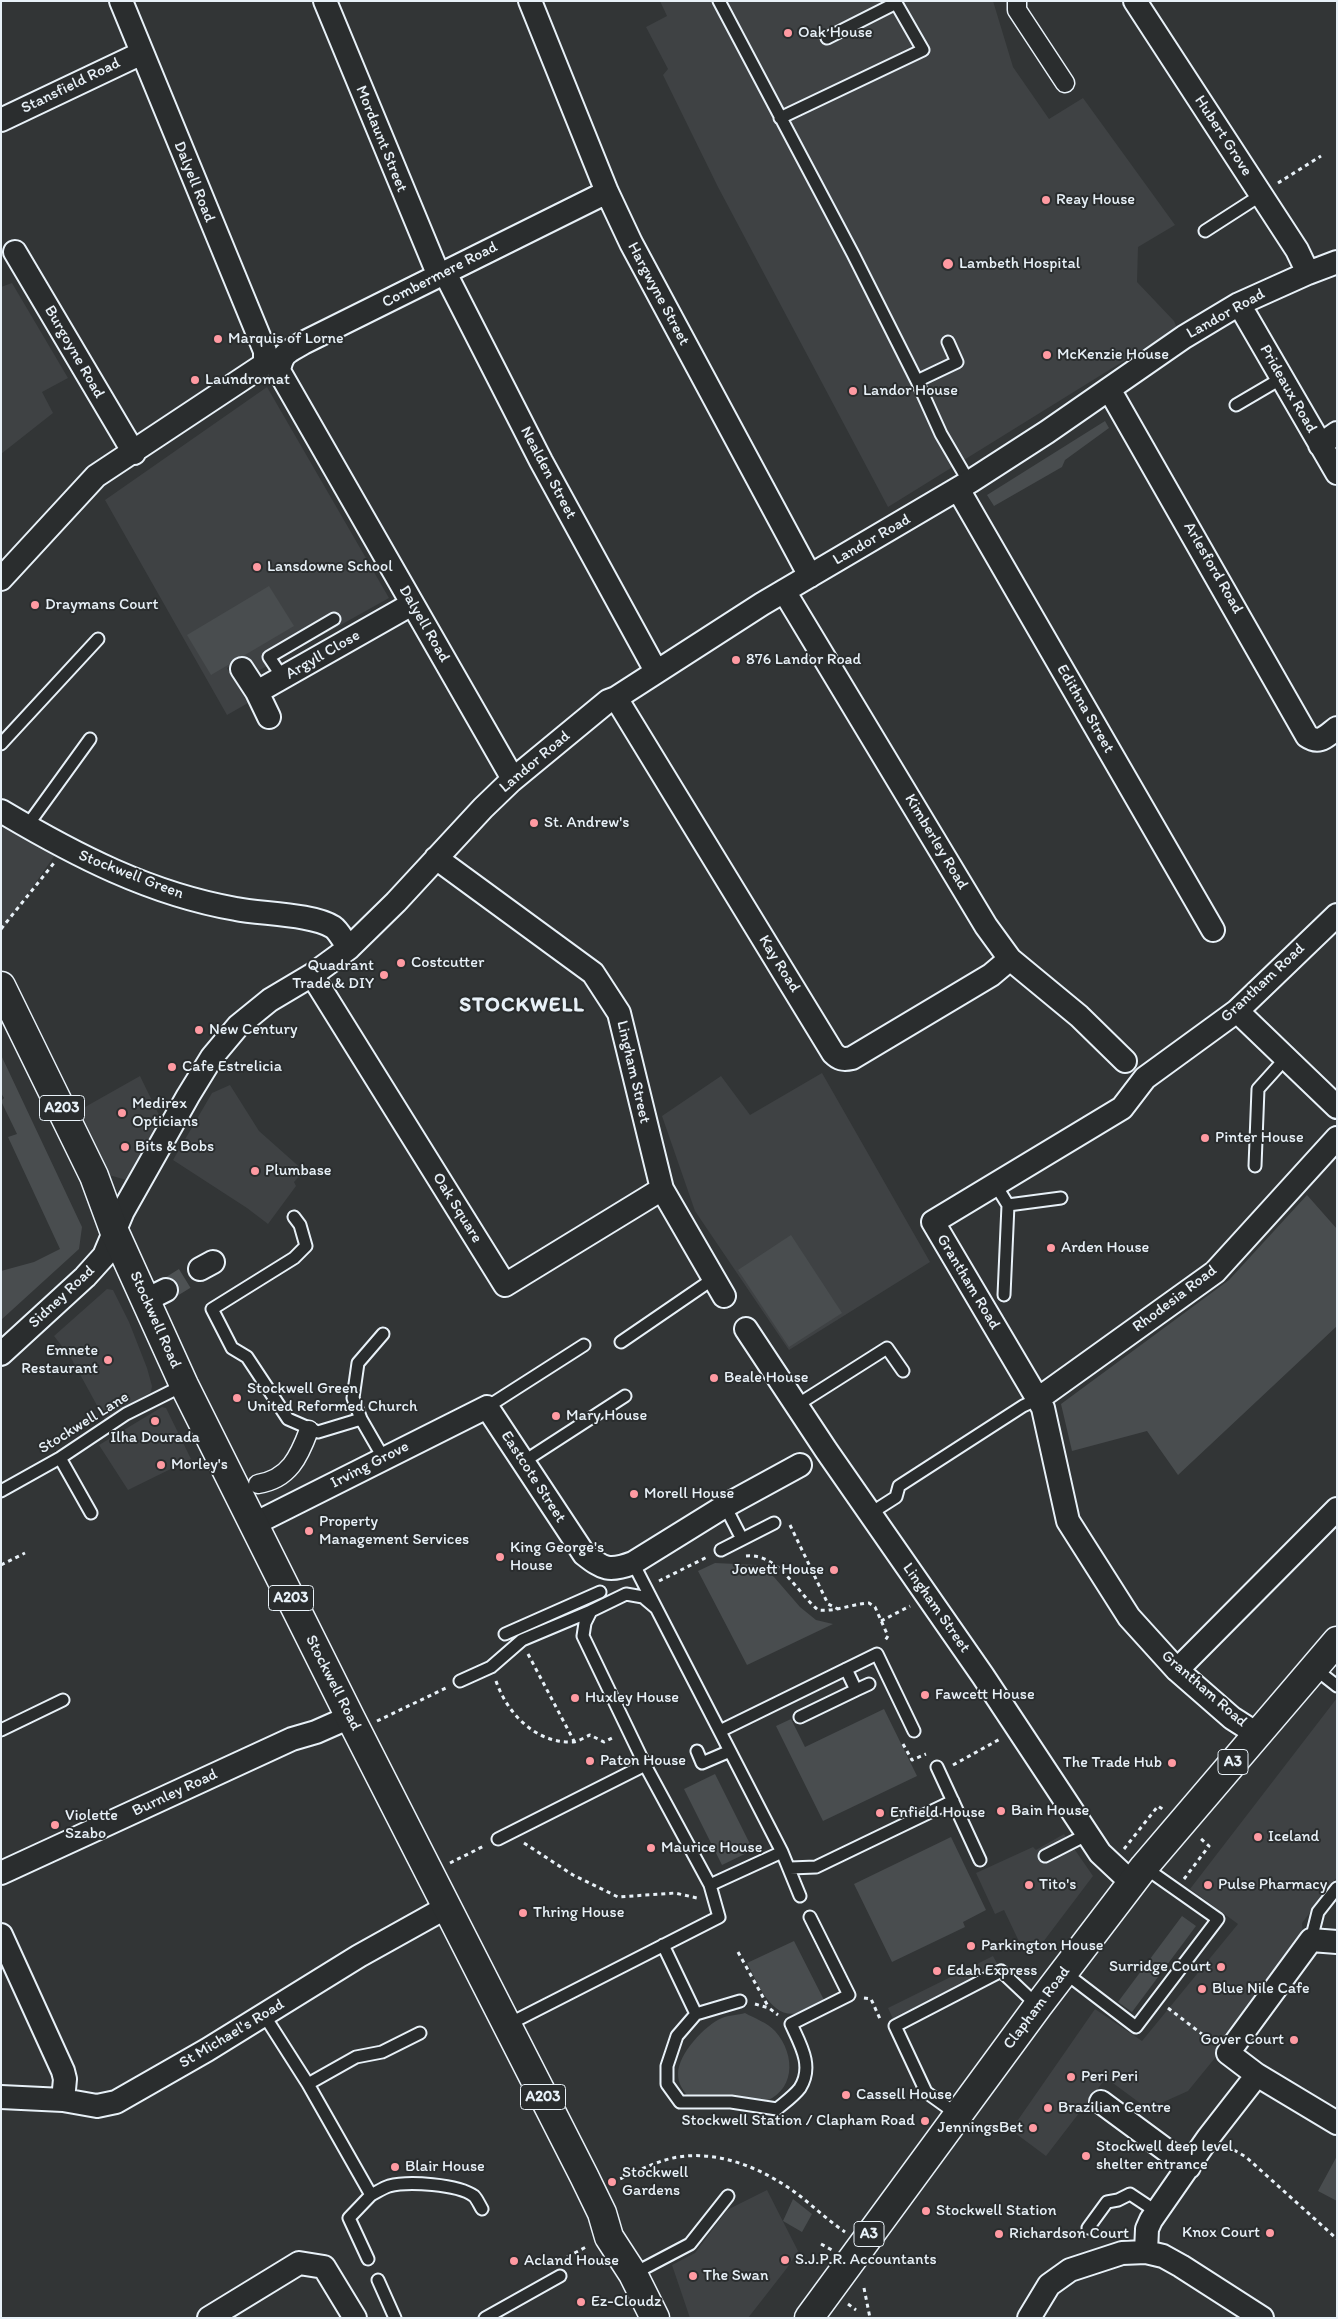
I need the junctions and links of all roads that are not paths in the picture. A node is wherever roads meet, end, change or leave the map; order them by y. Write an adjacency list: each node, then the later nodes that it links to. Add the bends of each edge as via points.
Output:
1 (121, 1): 8 (street, Dalyell Road)
2 (325, 1): 18 (street, Mordaunt Street)
3 (530, 1): 13 (street, Hargwyne Street)
4 (719, 1): 10 (lane)
5 (1017, 1): 9 (street, via 1017,10)
6 (1135, 1): 12 (street, Hubert Grove)
7 (827, 38): 10 (lane, via 896,3 924,50)
8 (142, 53): 11 (street, Stansfield Road); 21 (street, Dalyell Road)
9 (1065, 83)
10 (780, 118): 23 (lane)
11 (1, 120)
12 (1267, 191): 14 (lane); 17 (street, Hubert Grove)
13 (607, 192): 18 (street, Combermere Road); 30 (street, Hargwyne Street, via 649,278)
14 (1204, 231)
15 (14, 252): 27 (street, Burgoyne Road)
16 (1337, 262): 17 (street, Landor Road)
17 (1308, 272): 19 (street, Landor Road)
18 (442, 274): 21 (street, Combermere Road, via 303,343); 37 (street, Nealden Street)
19 (1239, 304): 22 (street, Prideaux Road); 24 (street, Landor Road)
20 (948, 342): 23 (lane, via 957,362)
21 (272, 363): 27 (street, Combermere Road, via 262,366); 33 (street, Dalyell Road)
22 (1282, 378): 25 (lane); 26 (street, Prideaux Road)
23 (917, 381): 29 (lane)
24 (1109, 389): 29 (street, Landor Road); 42 (street, Arlesford Road, via 1307,736 1314,740)
25 (1236, 405)
26 (1328, 439): 28 (street, Prideaux Road)
27 (134, 453): 31 (street, Combermere Road, via 96,476)
28 (1337, 473)
29 (963, 486): 30 (street, Landor Road); 50 (street, Edithna Street)
30 (810, 576): 32 (street, Landor Road)
31 (1, 579)
32 (784, 591): 37 (street, Landor Road); 52 (street, Kimberley Road, via 986,926)
33 (412, 604): 38 (street, Argyll Close); 45 (street, Dalyell Road)
34 (334, 619): 38 (lane, via 269,657)
35 (98, 639): 44 (lane)
36 (242, 669): 39 (street)
37 (656, 670): 40 (street, Landor Road)
38 (283, 678): 39 (street, Argyll Close)
39 (257, 692): 41 (street)
40 (616, 698): 45 (street, Landor Road, via 608,701); 52 (street, Kay Road, via 838,1058 852,1058 991,975)
41 (269, 717)
42 (1329, 734)
43 (90, 739): 47 (lane)
44 (1, 744)
45 (513, 779): 48 (street, Landor Road)
46 (1, 811): 47 (street, Stockwell Green)
47 (26, 826): 51 (street, Stockwell Green, via 115,873 162,891 235,909 320,921 334,928)
48 (436, 858): 51 (street); 62 (street, Lingham Street, via 593,973 619,1012)
49 (1337, 915): 55 (street, Grantham Road)
50 (1213, 930)
51 (349, 948): 53 (street)
52 (1010, 959): 57 (street, Kimberley Road, via 1079,1016)
53 (312, 975): 62 (street, Oak Square, via 504,1285); 66 (street, via 270,1000 238,1026 212,1056 123,1211)
54 (1, 986): 66 (highway, Stockwell Road / A203, via 94,1176)
55 (1237, 1011): 56 (street); 61 (street, Grantham Road, via 1145,1078 1122,1108)
56 (1285, 1059): 58 (street); 60 (lane, via 1258,1089)
57 (1125, 1061)
58 (1337, 1107)
59 (1337, 1138): 77 (street, Rhodesia Road, via 1215,1272)
60 (1254, 1166)
61 (995, 1184): 64 (lane); 77 (street, Grantham Road, via 933,1222)
62 (662, 1189): 67 (street, Lingham Street)
63 (1061, 1198): 64 (lane)
64 (1008, 1205): 68 (lane)
65 (294, 1217): 81 (lane, via 306,1246 294,1258 212,1309 232,1348 247,1357 288,1419)
66 (115, 1233): 73 (street, Sidney Road, via 98,1263); 75 (highway, Stockwell Road / A203, via 156,1295)
67 (718, 1288): 71 (lane)
68 (1004, 1295)
69 (746, 1328): 78 (street, Lingham Street)
70 (383, 1334): 80 (lane, via 358,1362 353,1398)
71 (621, 1342)
72 (584, 1345): 79 (lane)
73 (1, 1354)
74 (903, 1370): 78 (lane, via 887,1348)
75 (184, 1385): 83 (lane, Stockwell Lane, via 126,1414); 93 (highway, Stockwell Road / A203)
76 (625, 1396): 85 (lane)
77 (1038, 1399): 91 (lane, via 899,1486 896,1497); 104 (street, Grantham Road, via 1043,1408 1068,1521 1129,1616)
78 (797, 1405): 82 (street, Lingham Street)
79 (487, 1407): 84 (street, Irving Grove); 85 (street, Eastcote Street)
80 (361, 1420): 81 (lane, via 318,1432); 84 (lane)
81 (309, 1430): 86 (street, via 290,1469 272,1482)
82 (826, 1450): 88 (street); 91 (street, Lingham Street)
83 (60, 1458): 87 (lane, Stockwell Lane); 90 (lane)
84 (384, 1459): 93 (street, Irving Grove)
85 (523, 1462): 97 (street, Eastcote Street)
86 (258, 1484)
87 (1, 1491)
88 (725, 1506): 94 (lane); 96 (street)
89 (1337, 1509): 104 (street)
90 (91, 1513)
91 (871, 1513): 121 (street, Lingham Street)
92 (774, 1523): 94 (lane)
93 (254, 1524): 110 (highway, Stockwell Road / A203)
94 (742, 1539): 95 (lane)
95 (721, 1550)
96 (633, 1563): 97 (street); 99 (lane)
97 (600, 1579): 98 (lane); 100 (lane)
98 (596, 1608): 99 (lane, via 626,1594 642,1597); 105 (lane, via 522,1640 491,1667); 118 (lane, via 585,1623 583,1636)
99 (656, 1608): 113 (lane)
100 (505, 1634)
101 (1337, 1641): 102 (highway, Clapham Road / A3)
102 (1314, 1668): 107 (lane); 115 (highway, Clapham Road / A3)
103 (846, 1669): 108 (lane); 113 (lane); 114 (lane, via 877,1654)
104 (1177, 1670): 115 (street, Grantham Road, via 1232,1718)
105 (460, 1682)
106 (869, 1684): 108 (lane)
107 (1337, 1686)
108 (856, 1690): 111 (lane)
109 (63, 1700): 112 (lane)
110 (350, 1717): 127 (street, Burnley Road, via 292,1739); 132 (highway, Stockwell Road / A203)
111 (800, 1717)
112 (1, 1730)
113 (720, 1731): 117 (lane)
114 (914, 1731)
115 (1257, 1734): 128 (highway, Clapham Road / A3)
116 (697, 1751): 117 (lane, via 702,1763)
117 (730, 1751): 123 (lane)
118 (645, 1766): 122 (lane); 129 (lane)
119 (938, 1770): 120 (lane)
120 (953, 1801): 125 (lane); 126 (lane, via 816,1866)
121 (1088, 1834): 124 (lane); 128 (street, Lingham Street, via 1109,1864)
122 (498, 1839)
123 (782, 1852): 126 (lane); 129 (lane)
124 (1045, 1856)
125 (980, 1860)
126 (790, 1868): 131 (lane)
127 (1, 1872)
128 (1138, 1875): 138 (highway, Clapham Road / A3); 138 (lane, via 1218,1919 1136,2027)
129 (710, 1885): 137 (lane, via 719,1917)
130 (1337, 1888): 135 (lane, via 1318,1912)
131 (800, 1896)
132 (448, 1907): 142 (street, St Michael's Road); 143 (highway, Stockwell Road / A203)
133 (810, 1917): 141 (lane, via 849,1994 791,2024 804,2052 806,2070 800,2088 777,2110 731,2102 680,2102 667,2084 667,2066 677,2036)
134 (1, 1935): 148 (street, via 63,2072)
135 (1311, 1940): 136 (street); 145 (street, via 1228,2053)
136 (1337, 1942)
137 (663, 1945): 141 (lane); 143 (lane)
138 (1064, 1972): 140 (highway, Clapham Road / A3)
139 (740, 2001): 141 (lane)
140 (1038, 2006): 150 (highway, Clapham Road / A3); 150 (lane, via 1001,1971 895,2026 926,2092)
141 (696, 2014)
142 (264, 2015): 146 (lane); 148 (street, St Michael's Road, via 116,2102 96,2106)
143 (507, 2025): 160 (highway, Stockwell Road / A203, via 602,2213 622,2223 633,2245)
144 (420, 2033): 146 (lane, via 382,2052 356,2057)
145 (1257, 2074): 151 (street); 152 (street)
146 (308, 2084): 153 (lane)
147 (1, 2097): 148 (street, St Michael's Road)
148 (63, 2100)
149 (1102, 2102): 152 (street)
150 (958, 2115): 168 (highway, Clapham Road / A3)
151 (1337, 2123)
152 (1189, 2167): 156 (street)
153 (371, 2195): 155 (lane, via 390,2186 444,2186 475,2196); 159 (lane, via 349,2218)
154 (728, 2196): 160 (lane, via 690,2244)
155 (482, 2209)
156 (1157, 2212): 157 (lane, via 1130,2194 1107,2202); 158 (street, via 1147,2229)
157 (1088, 2228)
158 (1146, 2252): 169 (street, via 1122,2253 1070,2270 1049,2285); 170 (street, via 1164,2256)
159 (368, 2259)
160 (633, 2274): 167 (highway, A203)
161 (560, 2276): 166 (lane)
162 (378, 2280): 165 (lane)
163 (209, 2318): 164 (street, via 299,2263 324,2267)
164 (355, 2318)
165 (395, 2318)
166 (485, 2318)
167 (656, 2318)
168 (809, 2318)
169 (1029, 2318)
170 (1262, 2318)

